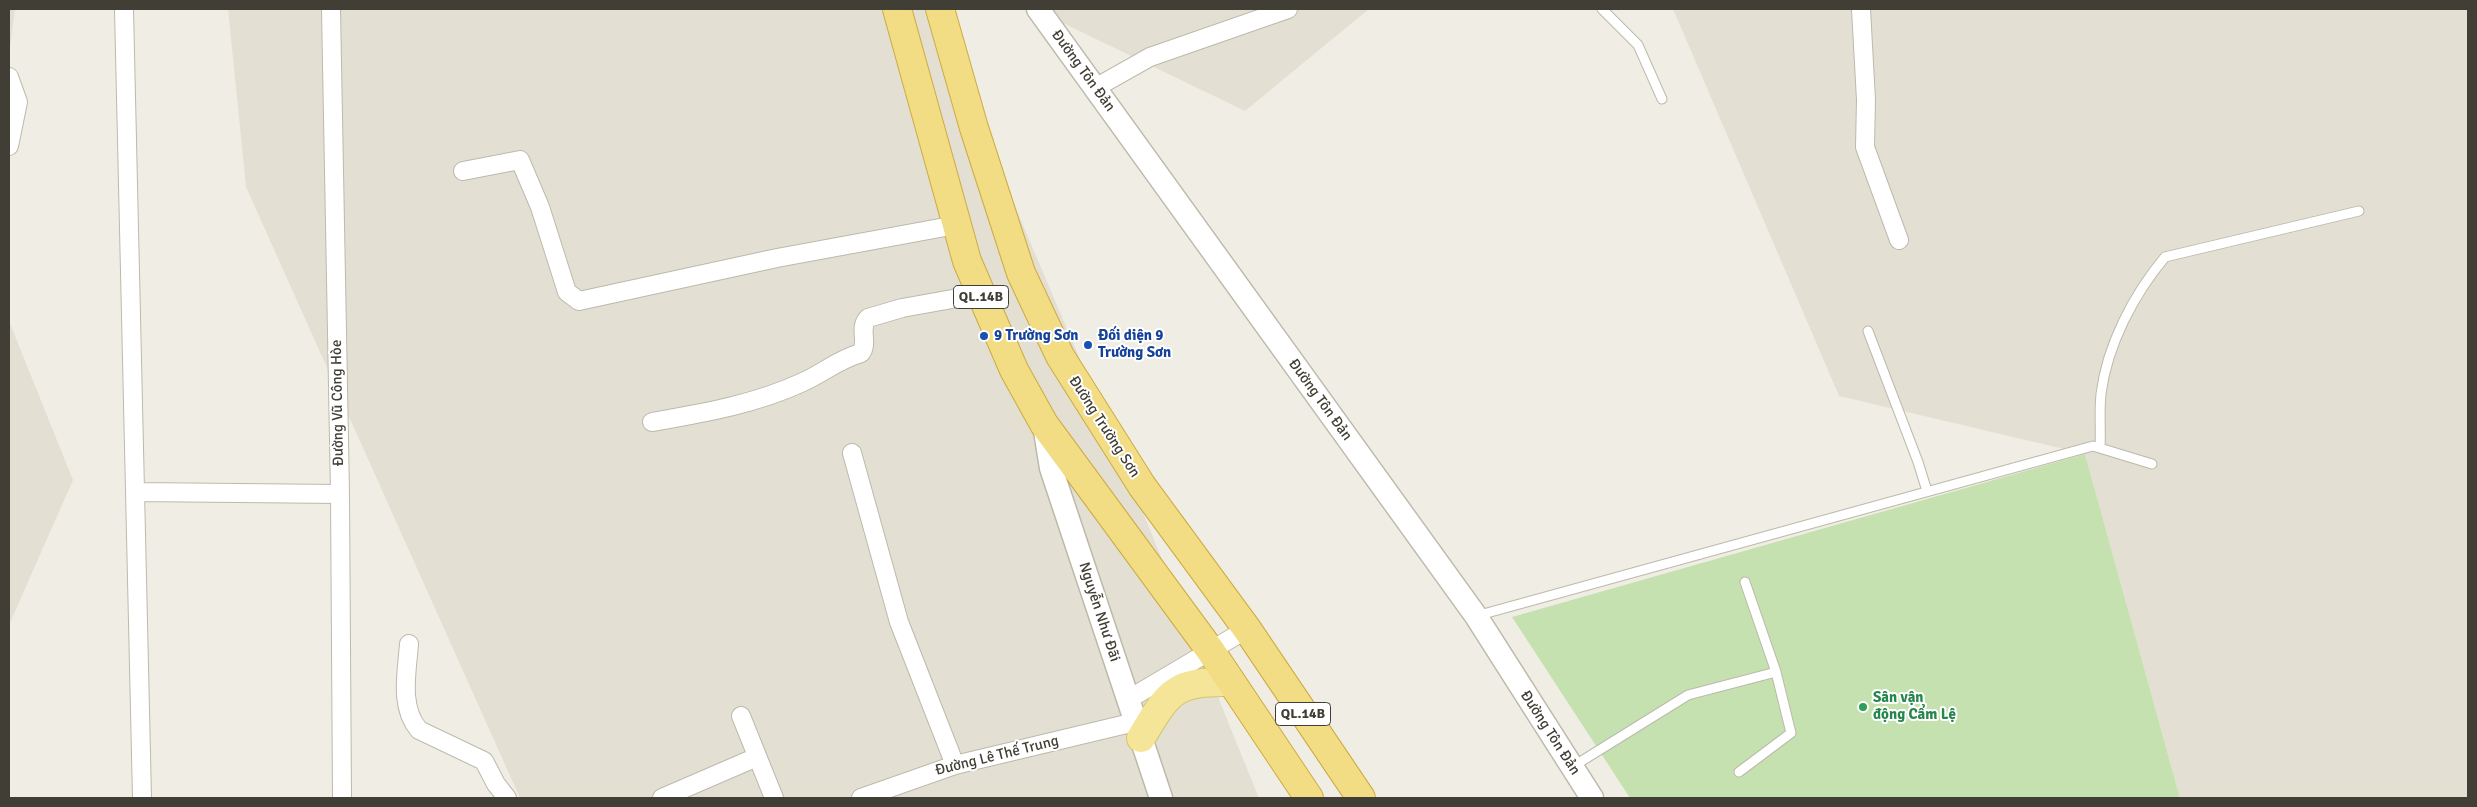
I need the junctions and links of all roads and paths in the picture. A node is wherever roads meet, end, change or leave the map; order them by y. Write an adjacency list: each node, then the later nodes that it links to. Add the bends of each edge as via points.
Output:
1 (124, 9): 25 (street)
2 (331, 9): 26 (street, Đường Vũ Công Hòe)
3 (897, 9): 15 (highway, QL.14B)
4 (940, 9): 29 (highway, Đường Trường Sơn / QL.14B, via 1018,264 1043,324 1090,406 1142,486)
5 (1038, 9): 10 (street, Đường Tôn Đản)
6 (1288, 9): 10 (street, via 1150,57)
7 (1602, 9): 11 (lane, via 1638,45)
8 (1861, 9): 16 (street, via 1865,146)
9 (9, 76): 12 (street, via 18,102)
10 (1095, 88): 28 (street, Đường Tôn Đản)
11 (1662, 99)
12 (9, 146)
13 (462, 172): 15 (street, via 520,160 540,207 567,292 579,301 777,258)
14 (2359, 210): 21 (lane, via 2165,257 2144,282 2129,308 2112,352 2101,394)
15 (956, 225): 17 (highway, QL.14B)
16 (1899, 240)
17 (980, 294): 19 (street, via 902,308 868,318 863,327 865,344 861,353 804,382 719,410); 20 (highway, QL.14B, via 1014,370)
18 (1868, 331): 24 (lane)
19 (652, 422)
20 (1044, 424): 31 (highway, QL.14B); 34 (street, Nguyễn Như Đãi, via 1051,468)
21 (2100, 448): 23 (lane); 24 (lane, via 2093,446)
22 (852, 453): 38 (street, via 900,622)
23 (2152, 464)
24 (1928, 491): 28 (lane)
25 (136, 492): 26 (street); 41 (street)
26 (340, 494): 42 (street, Đường Vũ Công Hòe)
27 (1745, 582): 32 (lane)
28 (1476, 616): 39 (street, Đường Tôn Đản)
29 (1247, 628): 31 (street); 49 (highway, Đường Trường Sơn / QL.14B)
30 (409, 644): 43 (street, via 406,704 411,720 418,730 484,761)
31 (1210, 650): 33 (highway, QL.14B); 34 (street)
32 (1776, 672): 39 (lane, via 1688,695); 40 (lane, via 1791,733)
33 (1231, 682): 36 (main road, via 1201,682 1174,691); 48 (highway, QL.14B)
34 (1129, 699): 36 (street, Nguyễn Như Đãi)
35 (741, 716): 37 (street)
36 (1138, 730): 38 (street, Đường Lê Thế Trung); 47 (street, Nguyễn Như Đãi)
37 (757, 757): 44 (street); 45 (street)
38 (955, 765): 46 (street, Đường Lê Thế Trung)
39 (1572, 768): 50 (street, Đường Tôn Đản)
40 (1739, 772)
41 (142, 798)
42 (342, 798)
43 (508, 798)
44 (662, 798)
45 (774, 798)
46 (861, 798)
47 (1161, 798)
48 (1309, 798)
49 (1361, 798)
50 (1592, 798)

